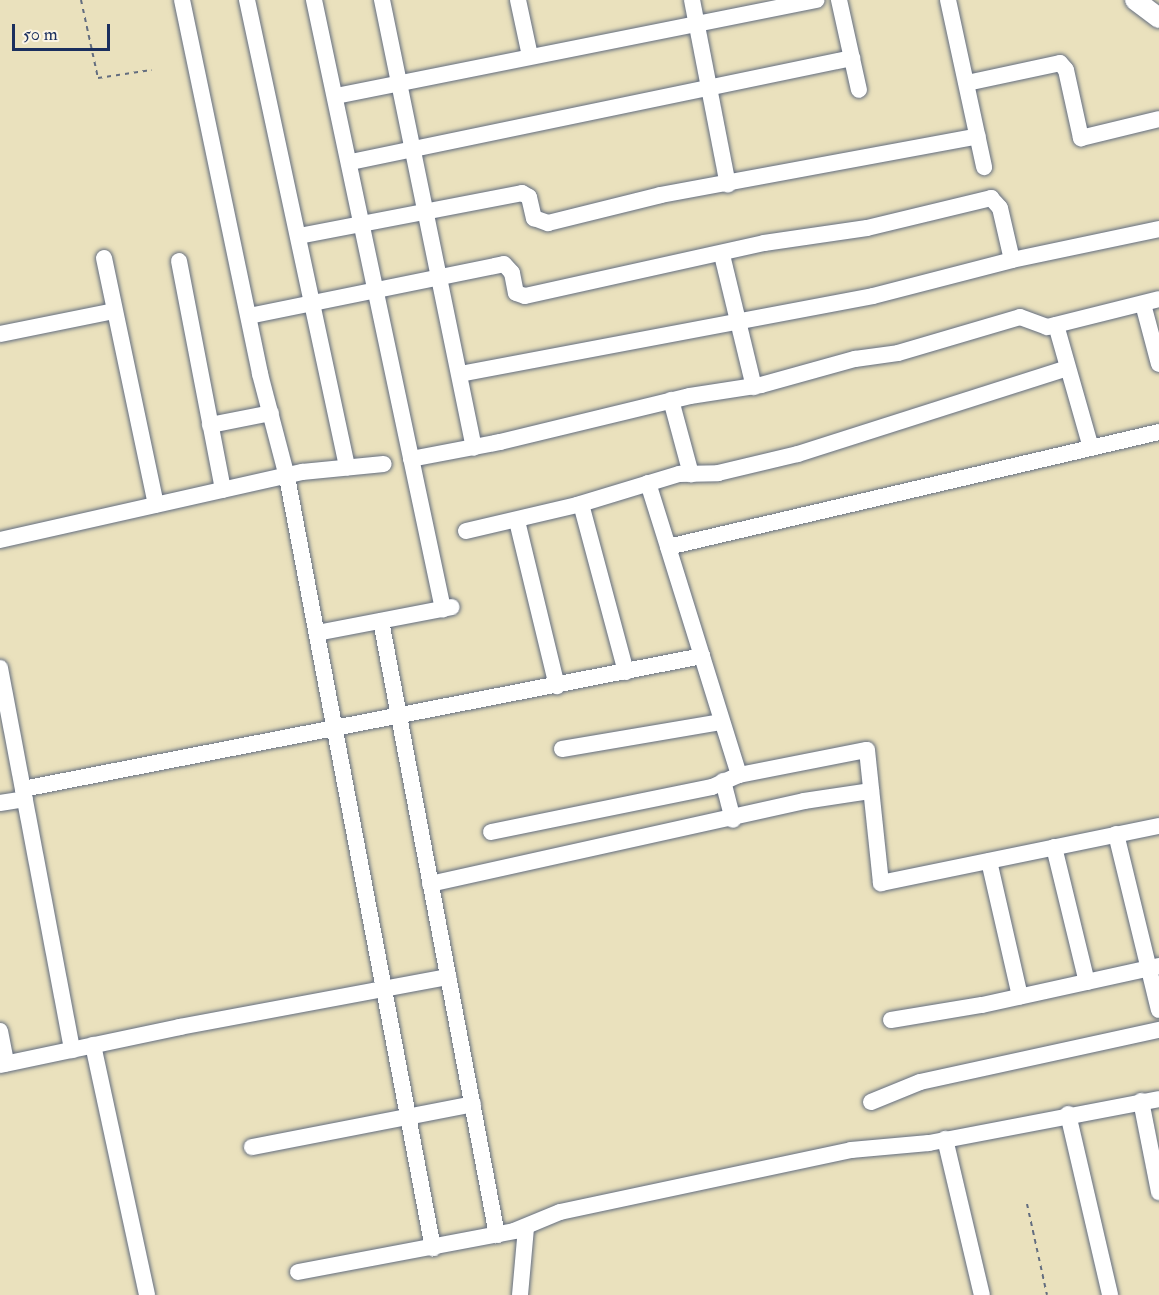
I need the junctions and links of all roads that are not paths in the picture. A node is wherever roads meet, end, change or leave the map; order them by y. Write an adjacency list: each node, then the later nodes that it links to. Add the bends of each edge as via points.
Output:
1 (182, 0): 39 (street)
2 (247, 0): 29 (street)
3 (315, 0): 19 (street)
4 (382, 0): 15 (street)
5 (518, 0): 13 (street)
6 (692, 0): 12 (street)
7 (816, 0): 12 (street)
8 (839, 0): 14 (street)
9 (948, 0): 16 (street)
10 (1135, 0): 11 (main road)
11 (1159, 18)
12 (695, 25): 13 (street); 17 (street)
13 (530, 56): 15 (street)
14 (852, 58): 17 (street); 18 (street)
15 (400, 81): 19 (street); 22 (street)
16 (967, 83): 20 (street, via 1060,63 1066,69 1081,138); 21 (street)
17 (708, 89): 22 (street); 25 (street)
18 (860, 90)
19 (336, 96): 23 (street)
20 (1159, 119)
21 (978, 136): 24 (street); 25 (street)
22 (414, 147): 23 (street); 26 (street)
23 (351, 162): 27 (street)
24 (984, 167)
25 (728, 184): 26 (street, via 661,195 548,223 534,218 526,193)
26 (428, 211): 27 (street); 34 (street)
27 (365, 225): 29 (street); 35 (street)
28 (1159, 229): 32 (street)
29 (299, 236): 37 (street)
30 (722, 255): 32 (street, via 764,243 867,228 991,198 1000,208); 34 (street, via 525,296 516,293 512,273 504,264); 40 (street)
31 (104, 258): 38 (street)
32 (1012, 260): 40 (street, via 873,296)
33 (179, 261): 49 (street)
34 (441, 276): 35 (street); 45 (street)
35 (378, 290): 37 (street); 53 (street)
36 (1151, 302): 41 (street); 43 (street)
37 (312, 303): 39 (street); 55 (street)
38 (114, 311): 42 (street); 61 (street)
39 (249, 316): 48 (street)
40 (738, 321): 45 (street); 46 (street)
41 (1056, 325): 44 (street); 46 (street, via 1038,325 1020,317)
42 (0, 334)
43 (1159, 364)
44 (1067, 368): 52 (street); 56 (street, via 798,454 718,473)
45 (460, 374): 51 (street)
46 (754, 387): 47 (street)
47 (671, 400): 51 (street); 56 (street)
48 (271, 413): 49 (street); 57 (street)
49 (210, 425): 59 (street)
50 (1159, 432): 52 (street)
51 (474, 448): 53 (street)
52 (1091, 448): 65 (street)
53 (411, 459): 66 (street, via 449,608)
54 (384, 464): 55 (street)
55 (346, 467): 57 (street)
56 (691, 474): 58 (street)
57 (287, 477): 59 (street); 67 (street)
58 (648, 483): 60 (street); 65 (street)
59 (223, 490): 61 (street)
60 (581, 504): 62 (street); 70 (street)
61 (156, 505): 64 (street)
62 (517, 521): 63 (street); 71 (street)
63 (466, 531)
64 (0, 540)
65 (668, 547): 68 (street)
66 (381, 621): 67 (street); 72 (street)
67 (317, 633): 74 (street)
68 (702, 656): 70 (street); 73 (street)
69 (0, 668): 79 (street)
70 (626, 672): 71 (street)
71 (556, 686): 72 (street)
72 (398, 717): 74 (street); 87 (street)
73 (722, 722): 75 (street); 76 (street)
74 (336, 730): 79 (street); 91 (street)
75 (562, 749)
76 (739, 775): 77 (street); 78 (street, via 867,750)
77 (723, 782): 81 (street); 83 (street)
78 (871, 791): 81 (street, via 804,801); 86 (street, via 881,883)
79 (24, 794): 80 (street); 98 (street)
80 (0, 803)
81 (733, 820): 87 (street)
82 (1159, 826): 84 (street)
83 (491, 831)
84 (1116, 834): 85 (street); 88 (street)
85 (1054, 848): 86 (street); 90 (street)
86 (989, 861): 92 (street)
87 (430, 884): 89 (street)
88 (1153, 968): 90 (street); 93 (street)
89 (448, 977): 91 (street); 103 (street)
90 (1087, 982): 92 (street)
91 (385, 988): 97 (street); 105 (street)
92 (1020, 996): 94 (street)
93 (1159, 1010)
94 (891, 1020)
95 (0, 1030): 99 (street)
96 (1159, 1030): 102 (street, via 920,1082)
97 (93, 1045): 98 (street); 113 (street)
98 (72, 1050): 99 (street)
99 (3, 1064)
100 (1159, 1099): 101 (street)
101 (1141, 1101): 104 (street); 108 (street)
102 (871, 1102)
103 (473, 1104): 105 (street); 110 (street)
104 (1068, 1114): 106 (street); 116 (street)
105 (409, 1117): 107 (street); 111 (street)
106 (945, 1139): 109 (street, via 871,1146 809,1158 560,1212); 115 (street)
107 (252, 1147)
108 (1159, 1192)
109 (526, 1228): 110 (street); 114 (street)
110 (497, 1235): 111 (street)
111 (433, 1248): 112 (street)
112 (298, 1272)
113 (147, 1295)
114 (520, 1295)
115 (982, 1295)
116 (1110, 1295)

